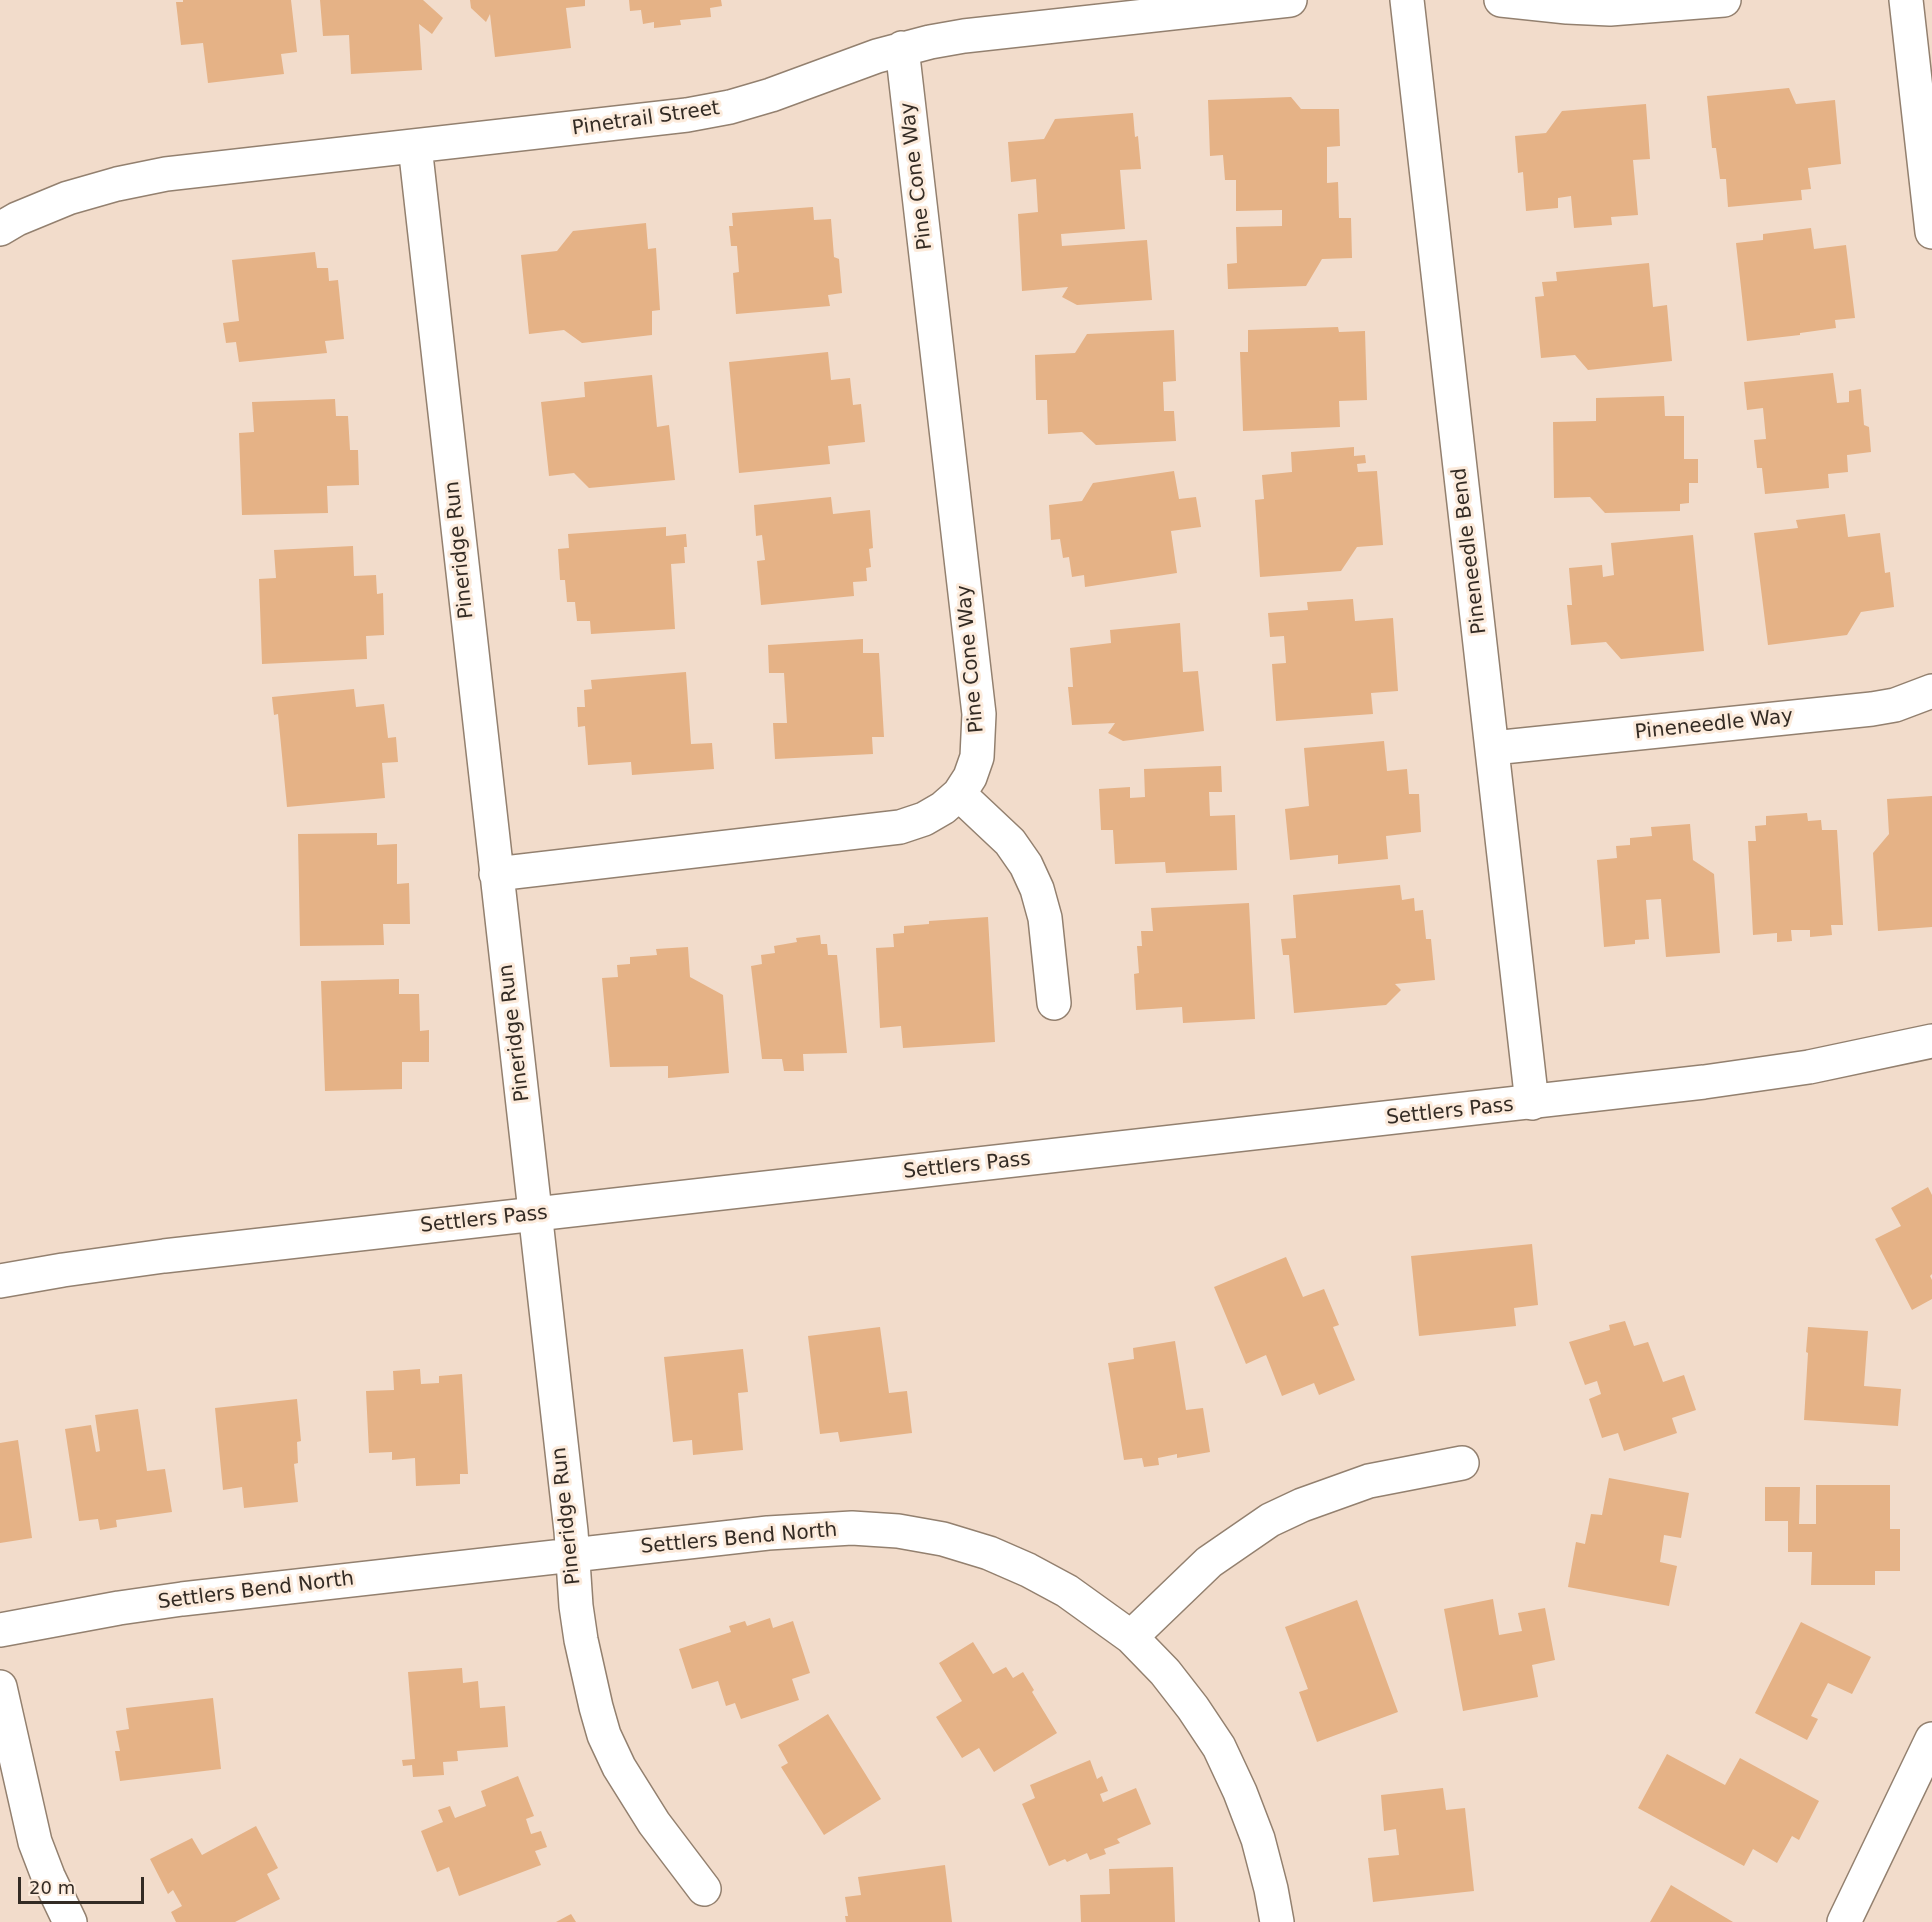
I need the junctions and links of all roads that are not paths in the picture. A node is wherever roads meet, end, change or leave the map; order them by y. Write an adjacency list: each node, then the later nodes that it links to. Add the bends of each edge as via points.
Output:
1 (1290, 0): 6 (street, Pinetrail Street, via 964,36)
2 (1407, 0): 11 (street, Pineneedle Bend)
3 (1501, 0): 4 (street, via 1610,9)
4 (1724, 0)
5 (1906, 0): 9 (street)
6 (902, 48): 7 (street, Pinetrail Street, via 730,107); 12 (street, Pine Cone Way, via 979,714 977,757)
7 (414, 146): 8 (street, Pinetrail Street, via 166,174 68,198); 13 (street, Pineridge Run)
8 (0, 229)
9 (1932, 232)
10 (1932, 691): 11 (street, Pineneedle Way, via 1872,709)
11 (1493, 748): 16 (street, Pineneedle Bend)
12 (959, 794): 13 (street, Pine Cone Way, via 924,819 900,827); 14 (street, via 1010,842 1037,889 1045,918)
13 (496, 874): 17 (street, Pineridge Run)
14 (1054, 1003)
15 (1932, 1041): 16 (street, Settlers Pass, via 1757,1075)
16 (1532, 1103): 17 (street, Settlers Pass)
17 (535, 1214): 18 (street, Settlers Pass, via 164,1256); 20 (street, Pineridge Run)
18 (0, 1281)
19 (1462, 1463): 22 (street, via 1369,1481 1270,1520 1209,1562)
20 (573, 1556): 21 (street, Settlers Bend North, via 161,1602); 22 (street, Settlers Bend North, via 810,1530 898,1531 943,1539 1028,1570 1066,1591); 25 (street, Pineridge Run, via 587,1674 604,1736 636,1796)
21 (0, 1630)
22 (1131, 1638): 27 (street, Settlers Bend North, via 1165,1672 1219,1747 1258,1839)
23 (0, 1687): 26 (street, via 35,1842)
24 (1932, 1739): 28 (street)
25 (704, 1889)
26 (70, 1922)
27 (1277, 1922)
28 (1844, 1922)

